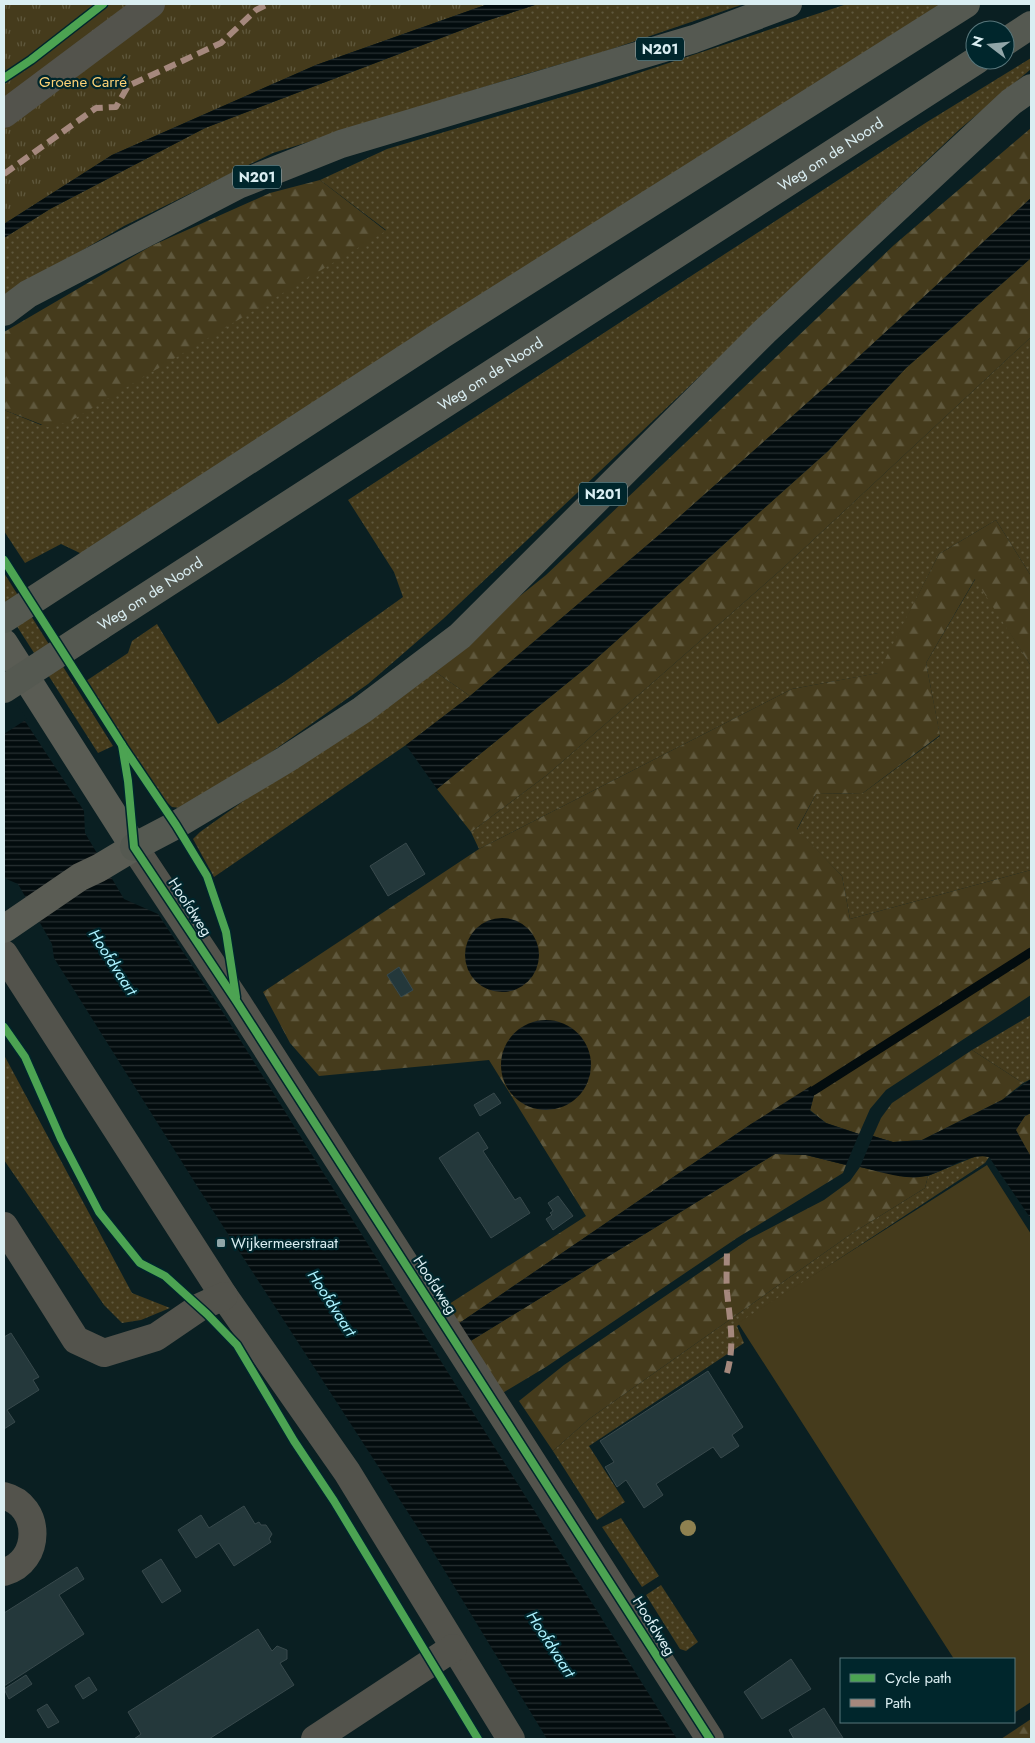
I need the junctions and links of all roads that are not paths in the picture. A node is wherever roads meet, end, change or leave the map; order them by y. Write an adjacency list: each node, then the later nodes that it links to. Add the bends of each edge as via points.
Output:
1 (151, 4): 8 (street)
2 (788, 4): 9 (highway, N201, via 694,39 324,150 238,185 37,290)
3 (966, 4): 10 (highway, via 443,334)
4 (1031, 25): 5 (highway)
5 (1015, 35)
6 (965, 68): 12 (highway, Weg om de Noord, bridge)
7 (1031, 88): 13 (highway, N201, via 1011,102 764,332 460,636 362,710 301,750)
8 (4, 114)
9 (4, 312)
10 (4, 619)
11 (4, 643): 13 (main road, Hoofdweg)
12 (4, 689)
13 (134, 847): 14 (main road, via 80,877); 23 (street, Hoofdweg)
14 (12, 924)
15 (4, 954): 17 (street)
16 (4, 1226): 17 (street, via 76,1340 104,1353 156,1336 200,1307)
17 (224, 1296): 20 (street, via 347,1472)
18 (4, 1496): 19 (street, via 18,1502 27,1512 33,1538 21,1562)
19 (4, 1572)
20 (442, 1655): 21 (street); 22 (street)
21 (315, 1739)
22 (511, 1739)
23 (710, 1739)

